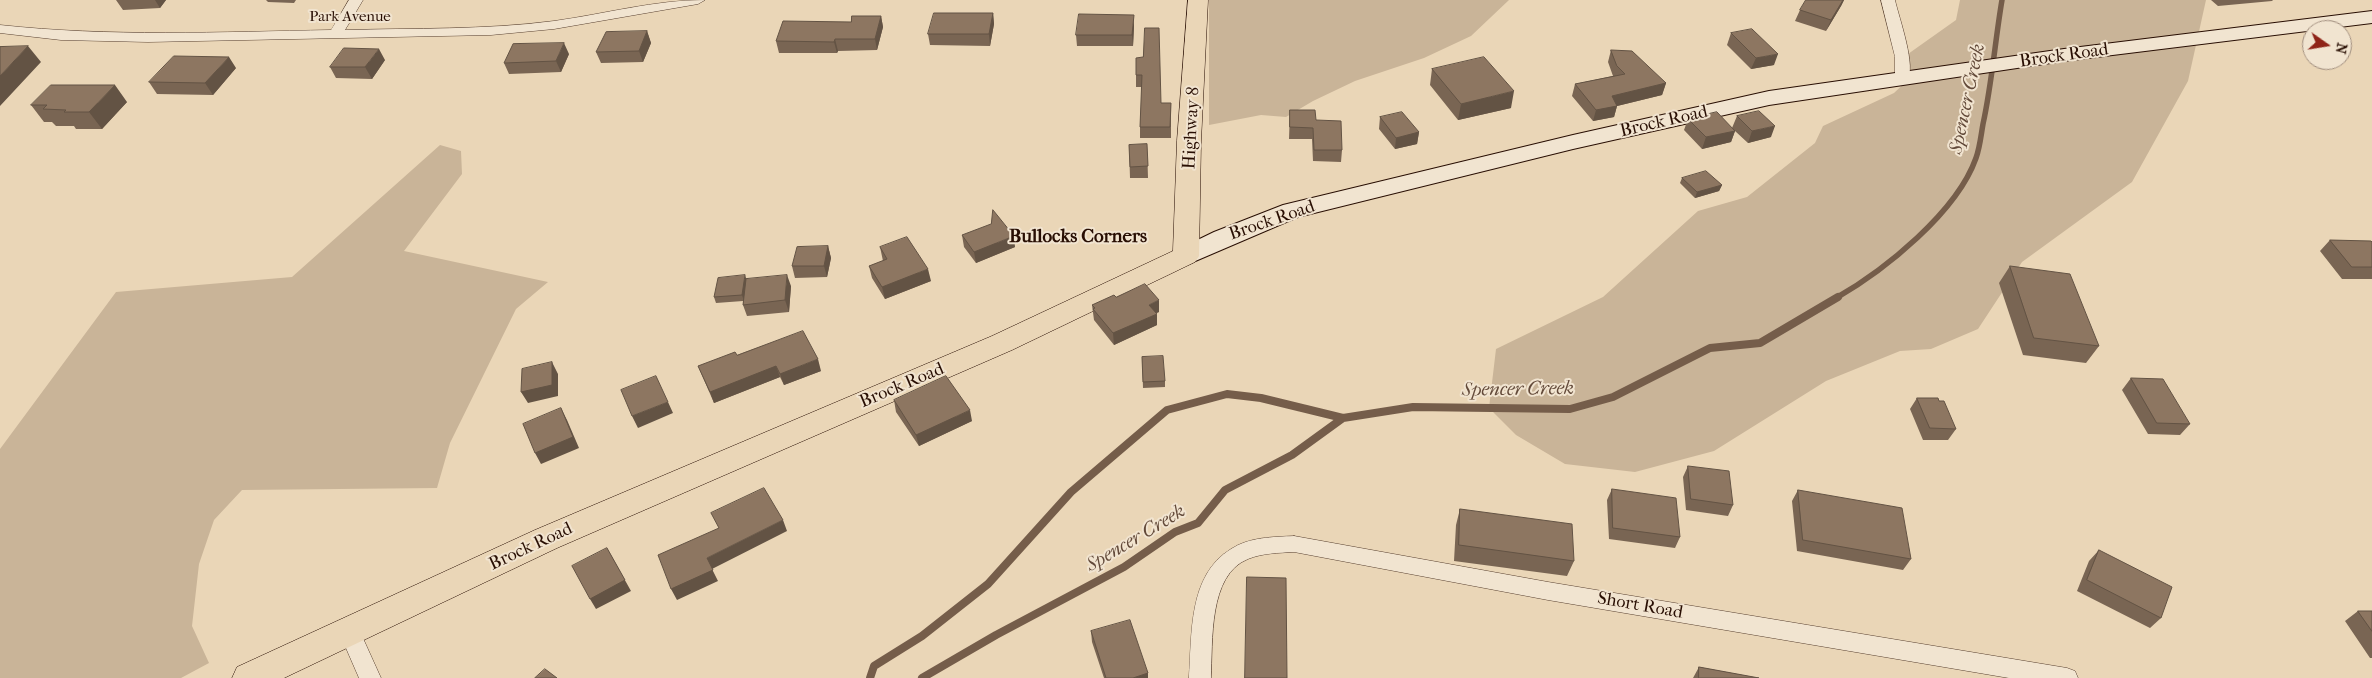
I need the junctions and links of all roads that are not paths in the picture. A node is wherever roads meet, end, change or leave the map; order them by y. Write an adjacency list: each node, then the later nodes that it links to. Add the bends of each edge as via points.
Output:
1 (356, 0): 7 (street)
2 (698, 0): 7 (street, Park Avenue, via 554,25 491,31)
3 (1198, 0): 10 (main road, Highway 8)
4 (1888, 0): 9 (street, via 1902,57)
5 (2372, 17): 8 (main road, Brock Road)
6 (0, 29): 7 (street, Park Avenue, via 61,36 148,38)
7 (336, 32)
8 (2064, 55): 9 (main road, Brock Road)
9 (1902, 79): 10 (main road, Brock Road, via 1769,98 1300,209)
10 (1186, 256): 11 (main road, Brock Road, via 1002,343 546,539)
11 (350, 632): 12 (main road, Brock Road); 13 (street)
12 (249, 678)
13 (370, 678)
14 (1200, 678): 15 (street, Short Road, via 1205,599 1219,568 1242,551 1271,544 1294,544 1548,591)
15 (2067, 678)

